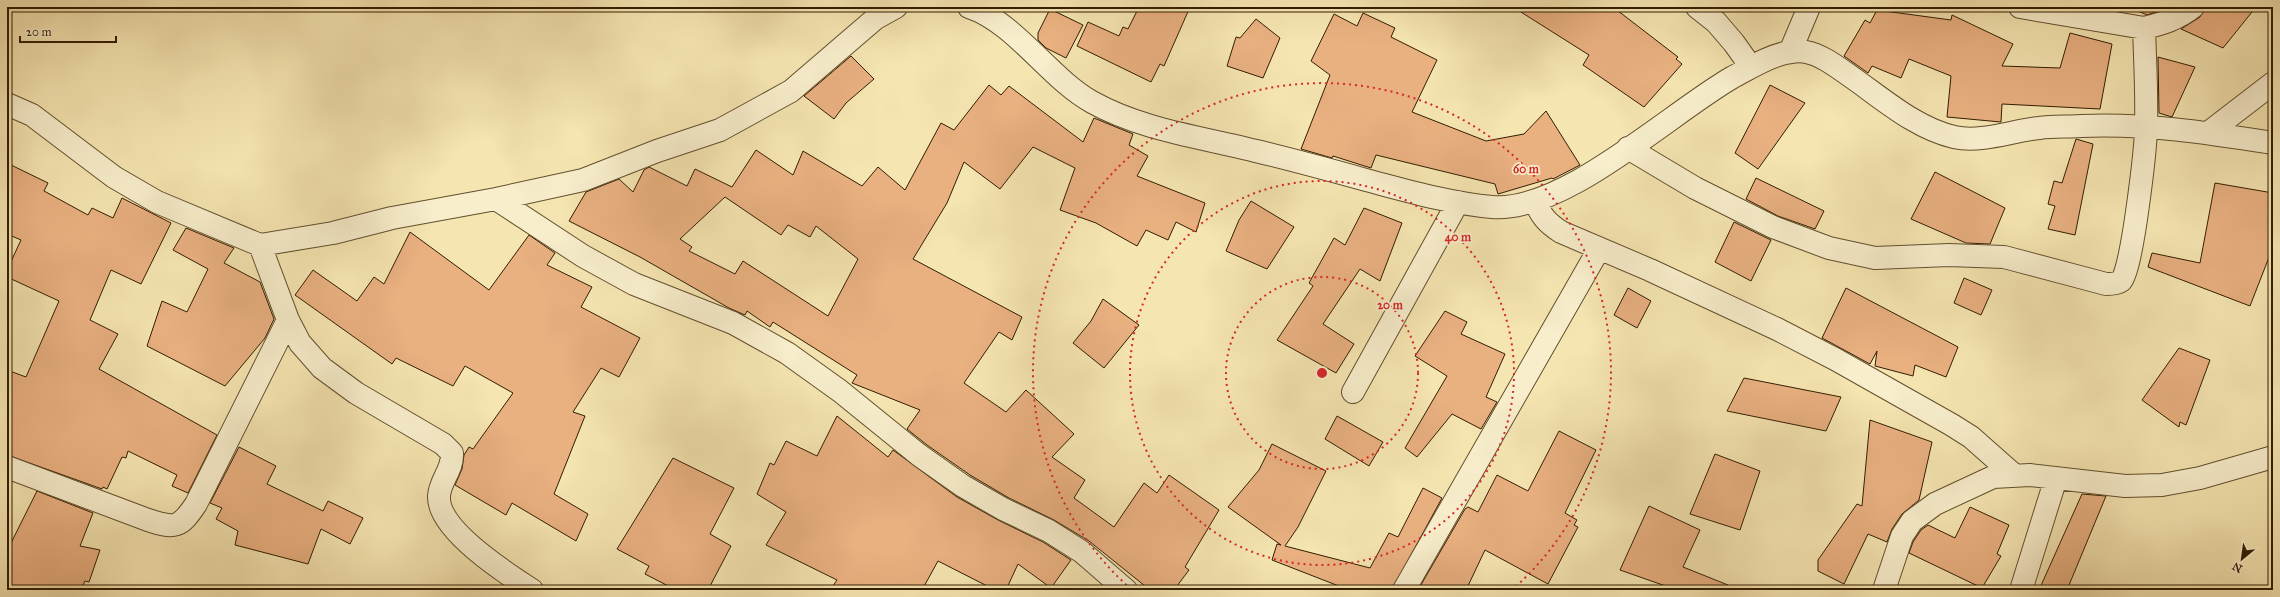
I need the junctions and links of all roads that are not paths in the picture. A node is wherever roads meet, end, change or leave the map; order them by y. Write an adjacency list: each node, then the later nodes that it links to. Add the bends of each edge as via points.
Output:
1 (896, 7): 16 (street, via 876,18 791,91 720,130 583,180)
2 (1697, 7): 9 (street, via 1720,27)
3 (1809, 7): 8 (street)
4 (2020, 7): 7 (street)
5 (2193, 7): 7 (street, via 2183,15)
6 (978, 8): 18 (street, via 1025,46 1060,80 1091,102 1133,121 1216,140 1421,195)
7 (2144, 28): 12 (street)
8 (1790, 52): 9 (street, via 1775,55); 12 (street, via 1806,52 1831,63 1931,130 1957,138 1986,137 2040,128)
9 (1750, 67): 15 (street, via 1701,96)
10 (2273, 83): 13 (street)
11 (7, 104): 19 (street, via 32,115 114,177 157,202)
12 (2146, 126): 13 (street); 15 (street, via 2126,273 2121,281 2106,284 2004,257 1949,255 1876,258 1829,248 1774,227 1696,188)
13 (2208, 133): 14 (street)
14 (2273, 143)
15 (1628, 148): 17 (street, via 1572,186)
16 (496, 199): 19 (street, via 392,218 333,234); 28 (street, via 583,256 634,284 733,323 786,353 840,391 918,454 963,486 1049,531 1082,552)
17 (1535, 201): 18 (street, via 1496,208); 20 (street, via 1548,224)
18 (1458, 202): 22 (street)
19 (260, 246): 21 (street)
20 (1599, 249): 25 (street, via 1777,329 1835,359 1965,433); 29 (street)
21 (288, 320): 24 (street, via 196,504 186,518 176,526 165,526); 27 (street, via 300,343 322,368 356,393 443,444 452,453 452,463 439,496 443,513 457,533)
22 (1353, 392)
23 (2273, 457): 26 (street, via 2200,478 2162,485 2125,486)
24 (7, 467)
25 (2014, 475): 26 (street); 30 (street, via 1993,477 1921,512 1902,536)
26 (2056, 478): 31 (street)
27 (532, 590)
28 (1126, 590)
29 (1404, 590)
30 (1884, 590)
31 (2021, 590)

